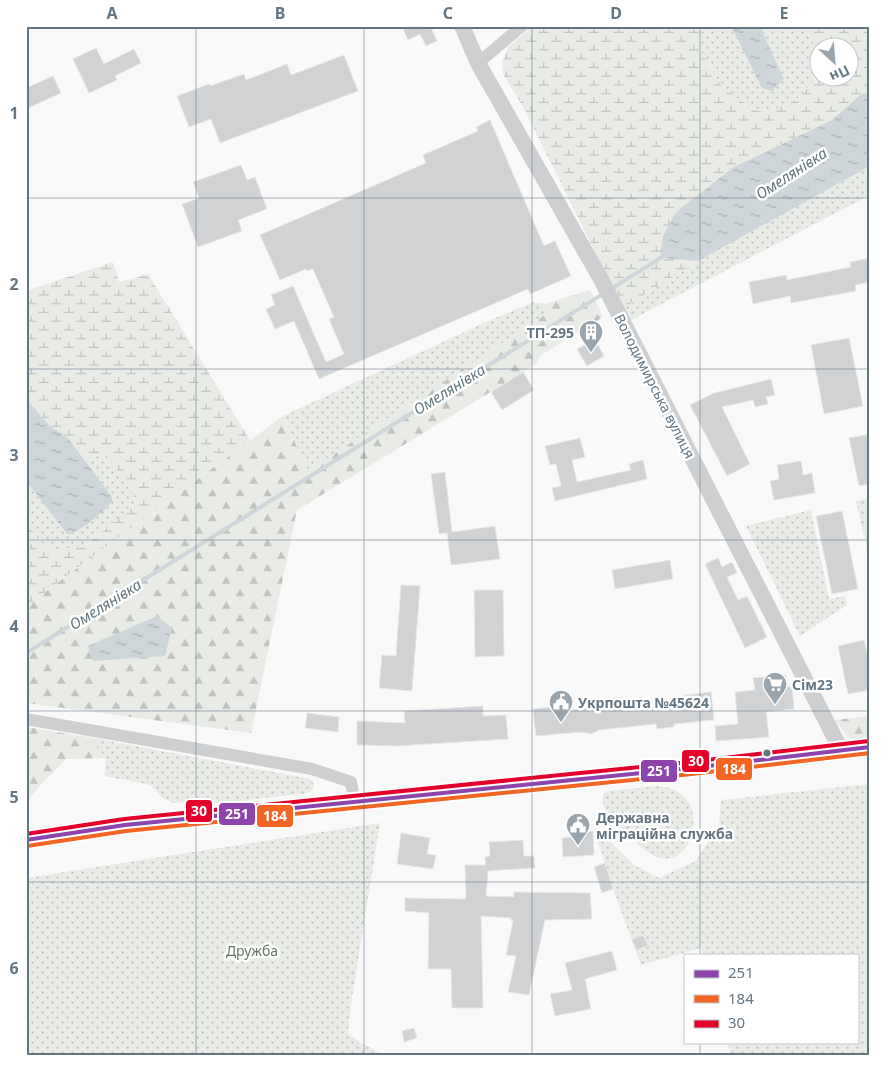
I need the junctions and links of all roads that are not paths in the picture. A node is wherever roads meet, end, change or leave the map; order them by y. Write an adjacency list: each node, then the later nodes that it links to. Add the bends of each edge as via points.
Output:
1 (462, 26): 3 (street, Володимирська вулиця)
2 (522, 26): 3 (street)
3 (478, 64): 6 (street, Володимирська вулиця, via 605,288)
4 (26, 719): 7 (street, via 312,770 351,782)
5 (870, 746): 6 (main road)
6 (841, 750): 7 (main road)
7 (355, 802): 8 (main road, via 135,824)
8 (26, 840)

